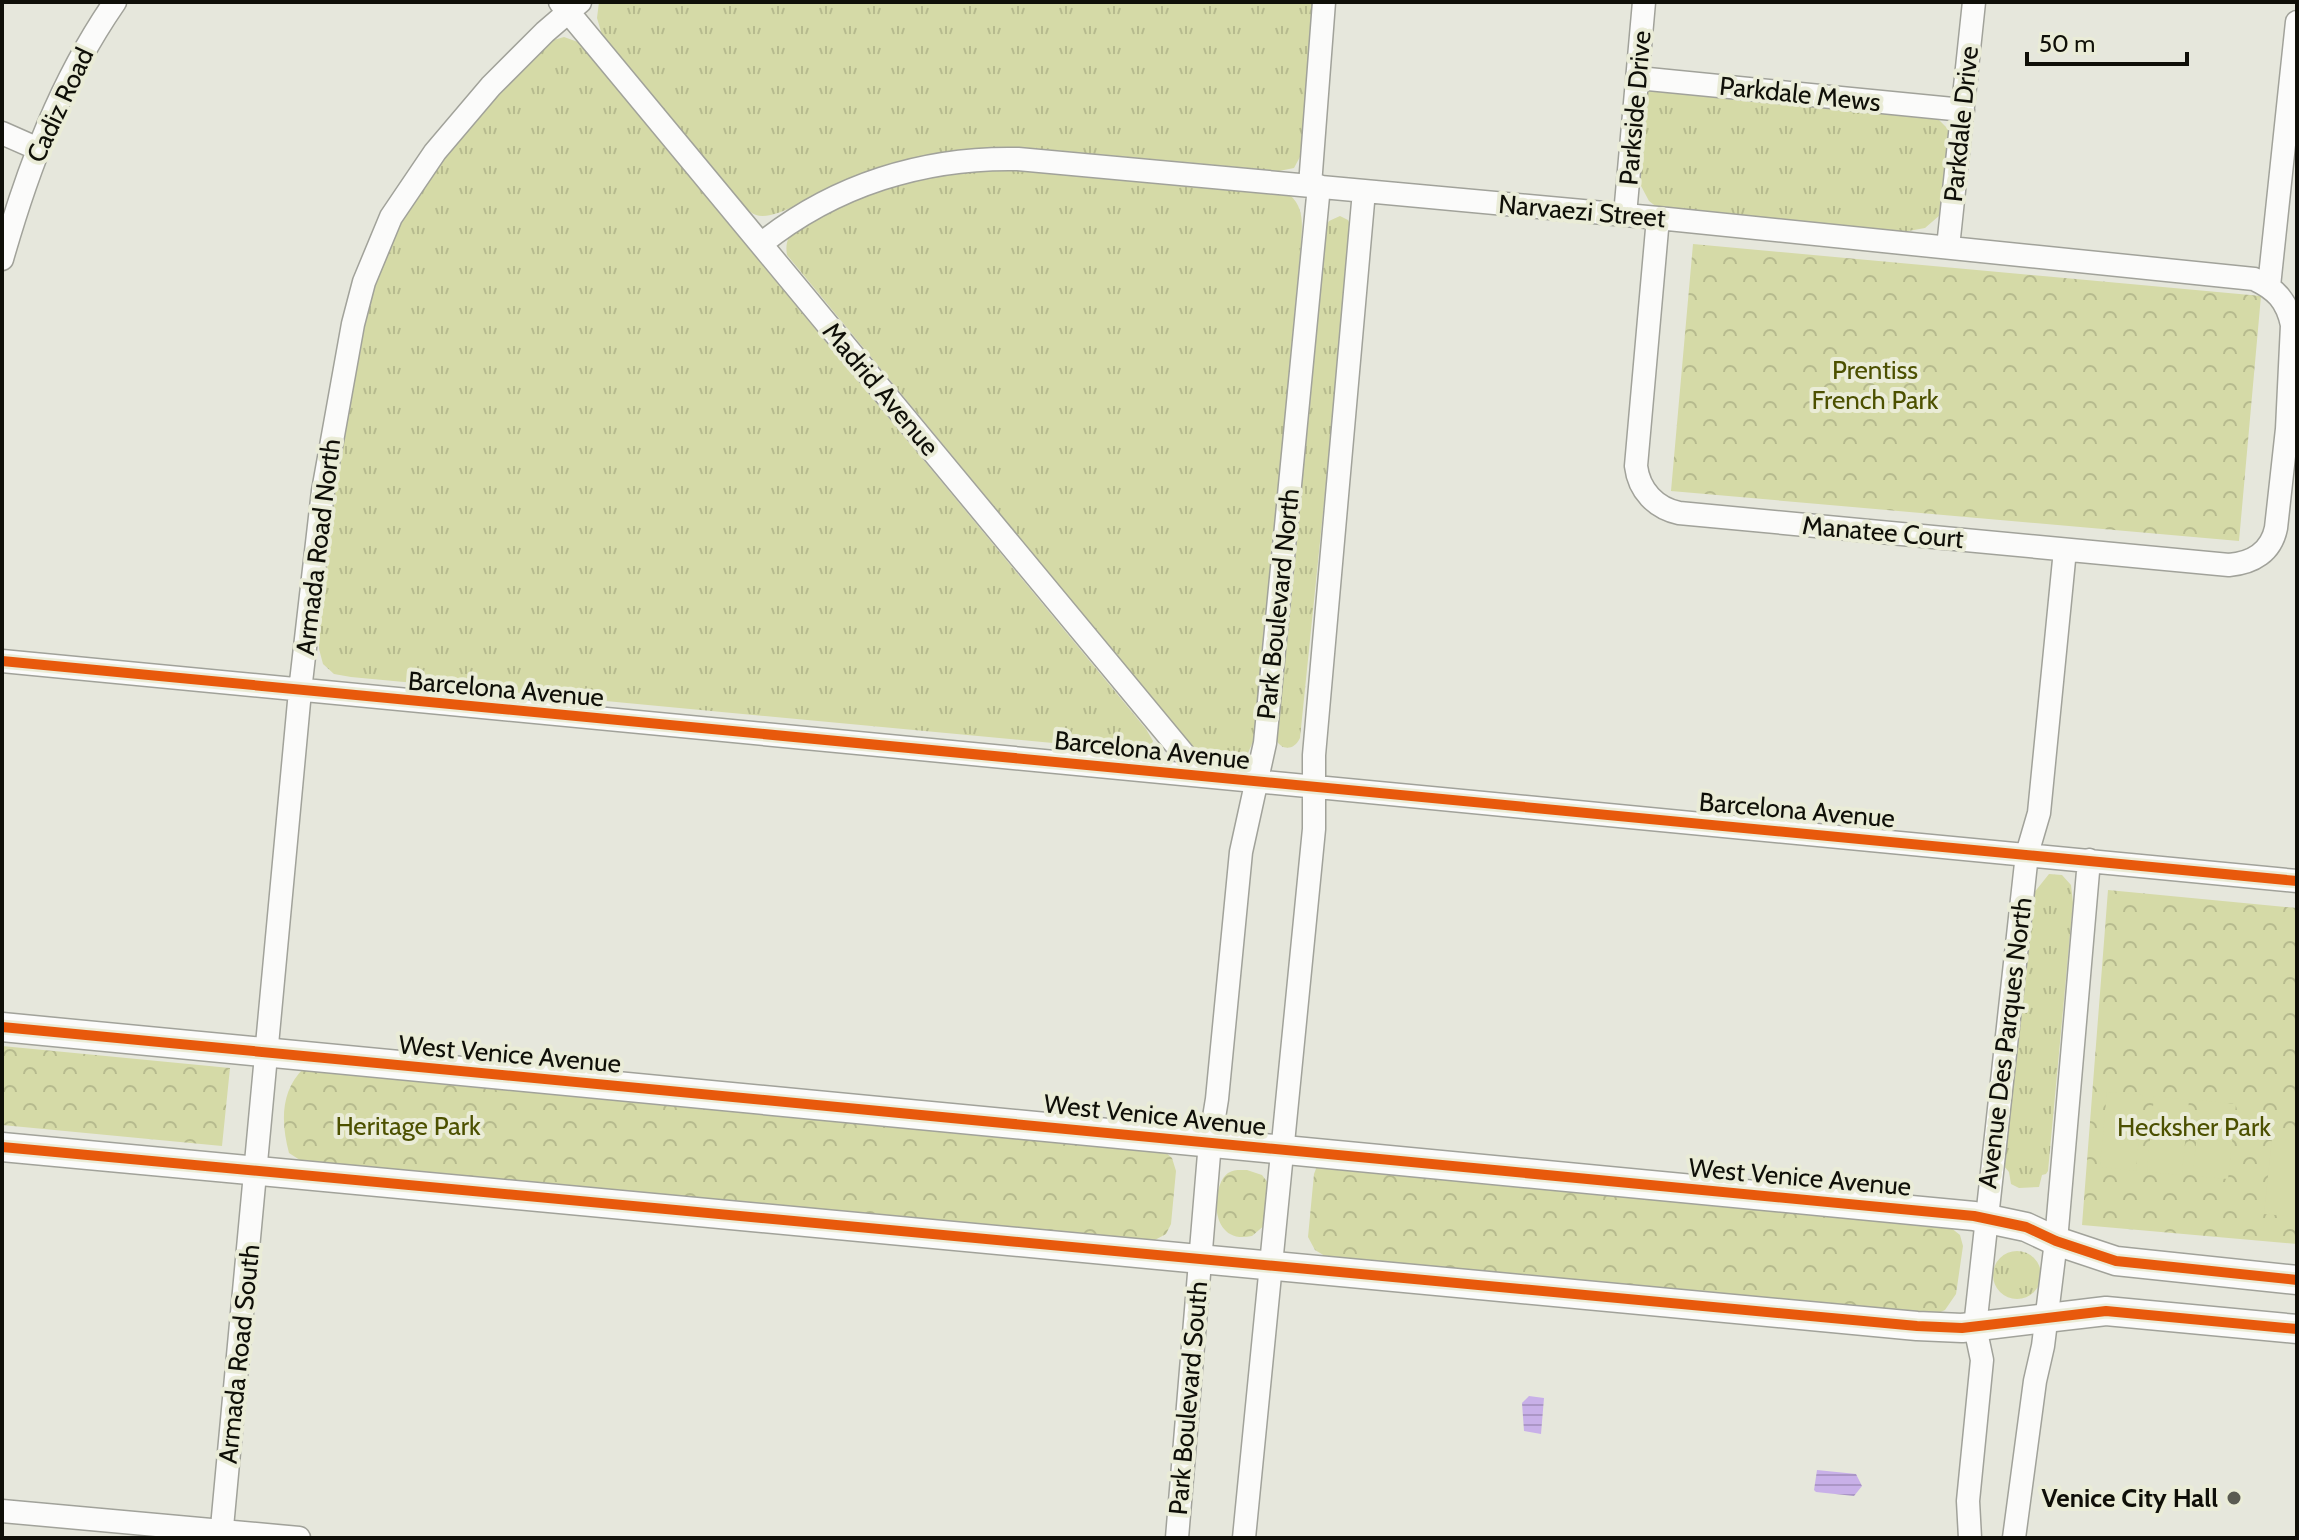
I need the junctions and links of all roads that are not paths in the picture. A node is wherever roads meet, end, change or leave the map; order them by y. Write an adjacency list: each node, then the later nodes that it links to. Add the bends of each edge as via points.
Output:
1 (115, 2): 10 (street, Cadiz Road, via 74,69)
2 (1324, 2): 11 (street, Park Boulevard North)
3 (1644, 2): 7 (street, Parkside Drive)
4 (1974, 2): 8 (street, Parkdale Drive)
5 (569, 5): 15 (street, Madrid Avenue); 22 (street, Armada Road North, via 444,141 391,217 376,250 353,324 331,439)
6 (2297, 22): 18 (street)
7 (1638, 78): 8 (street, Parkdale Mews); 13 (street, Parkside Drive)
8 (1963, 110): 16 (street, Parkdale Drive)
9 (2, 133): 10 (street)
10 (36, 148): 17 (street, Cadiz Road)
11 (1315, 185): 12 (street, Narvaezi Street); 15 (street, Narvaezi Street, via 1041,159 967,161 913,169 860,186 803,212); 24 (street, Park Boulevard North, via 1265,743)
12 (1364, 191): 13 (street, Narvaezi Street); 25 (street, Park Boulevard North)
13 (1625, 215): 14 (street, Narvaezi Street)
14 (1658, 218): 16 (street, Narvaezi Street); 20 (street, Manatee Court, via 1636,466 1641,486 1655,503 1679,513)
15 (761, 244): 23 (street, Madrid Avenue)
16 (1948, 247): 18 (street, Narvaezi Street, via 2238,276)
17 (2, 259)
18 (2269, 286): 19 (street, via 2284,302 2292,325)
19 (2292, 429): 20 (street, Manatee Court, via 2274,536 2266,551 2251,561 2229,565)
20 (2065, 550): 26 (street, Avenue Des Parques North, via 2039,813)
21 (2, 661): 22 (street, Barcelona Avenue)
22 (300, 691): 23 (street, Barcelona Avenue); 30 (street, Armada Road North)
23 (1202, 776): 24 (street, Barcelona Avenue)
24 (1256, 782): 25 (street, Barcelona Avenue); 31 (street, Park Boulevard North, via 1241,852)
25 (1314, 788): 26 (street, Barcelona Avenue); 33 (street, Park Boulevard North)
26 (2027, 854): 27 (street, Barcelona Avenue); 35 (street, Avenue Des Parques North)
27 (2089, 860): 28 (street, Barcelona Avenue); 36 (street)
28 (2297, 881)
29 (2, 1027): 30 (street, West Venice Avenue)
30 (268, 1053): 31 (street, West Venice Avenue); 34 (street, Armada Road North)
31 (1210, 1142): 33 (street, West Venice Avenue); 37 (street, Park Boulevard North)
32 (2, 1147): 34 (street)
33 (1284, 1150): 35 (street, West Venice Avenue); 38 (street, Park Boulevard North)
34 (257, 1171): 37 (street); 44 (street, Armada Road South)
35 (1985, 1217): 36 (street, West Venice Avenue); 41 (street, Avenue Des Parques North)
36 (2056, 1241): 39 (street, West Venice Avenue, via 2124,1263); 40 (street)
37 (1199, 1259): 38 (street); 46 (street, Park Boulevard South)
38 (1273, 1266): 41 (street, via 1917,1326); 47 (street)
39 (2297, 1280)
40 (2047, 1319): 41 (street); 42 (street, via 2106,1311); 49 (street)
41 (1975, 1327): 48 (street, Avenue Des Parques North, via 1982,1360 1968,1501)
42 (2297, 1329)
43 (2, 1511): 44 (street)
44 (222, 1534): 45 (street)
45 (299, 1538)
46 (1177, 1538)
47 (1244, 1538)
48 (1970, 1538)
49 (2014, 1538)

